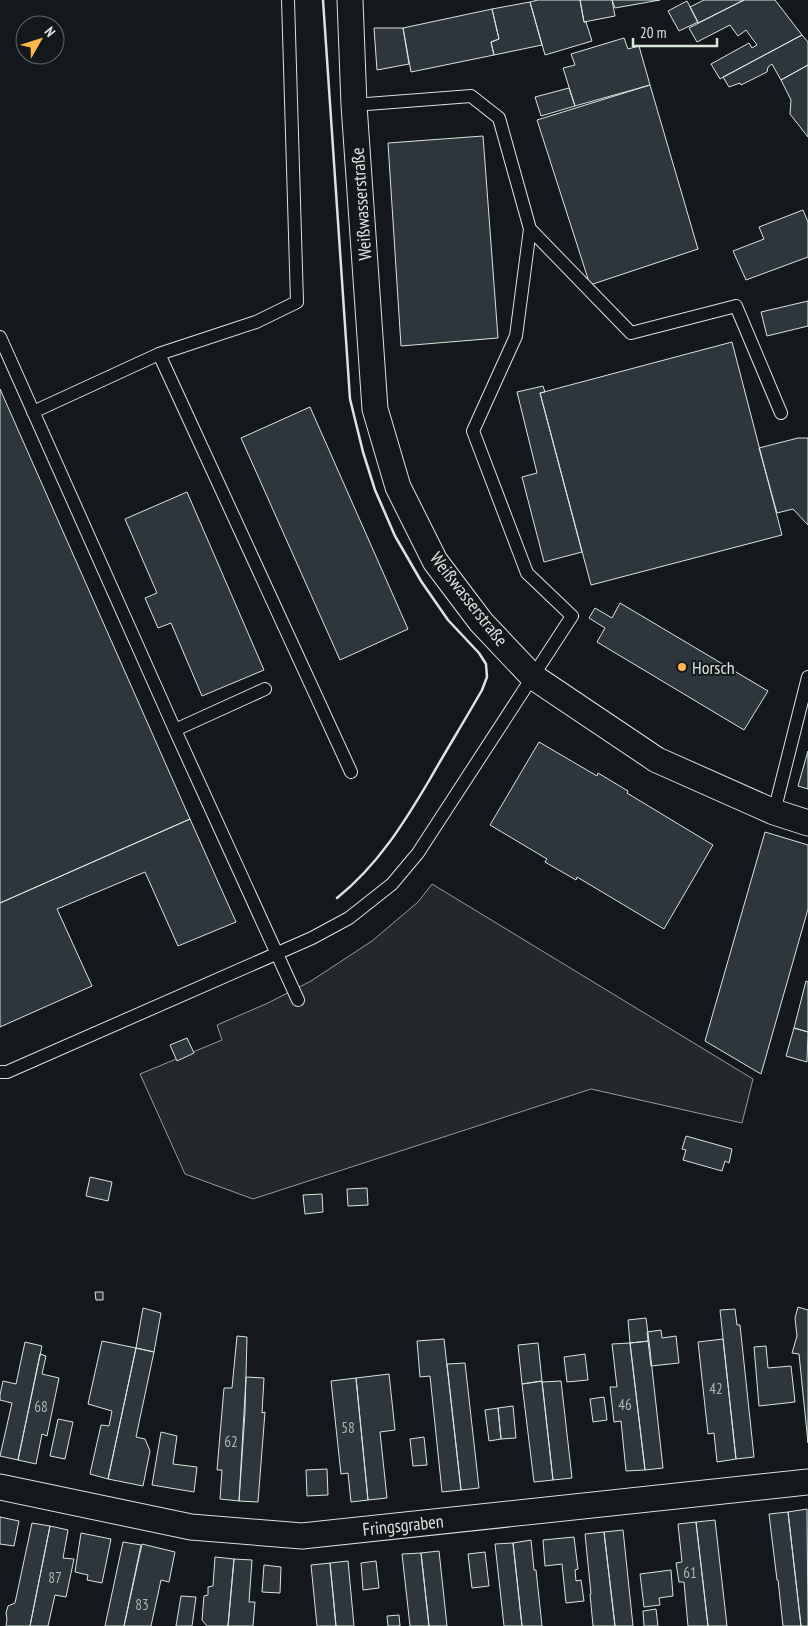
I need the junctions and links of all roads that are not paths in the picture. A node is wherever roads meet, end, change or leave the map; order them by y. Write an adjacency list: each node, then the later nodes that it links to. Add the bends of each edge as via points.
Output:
1 (288, 0): 6 (lane, via 297,302 256,322)
2 (350, 0): 3 (street, Weißwasserstraße)
3 (354, 105): 4 (lane, via 471,96 499,118); 9 (street, Weißwasserstraße, via 375,409 398,487 436,561 481,622)
4 (530, 229): 8 (lane, via 631,333 736,306); 9 (lane, via 516,336 473,431 527,572 572,616)
5 (0, 337): 7 (lane)
6 (159, 354): 7 (lane); 13 (lane)
7 (33, 412): 12 (lane)
8 (780, 413)
9 (532, 676): 14 (street, Weißwasserstraße, via 657,760); 16 (lane, via 418,853 392,884 349,918)
10 (808, 681): 14 (lane)
11 (265, 689): 12 (lane)
12 (175, 730): 16 (lane)
13 (351, 772)
14 (774, 812): 15 (street, Weißwasserstraße)
15 (808, 822)
16 (278, 953): 17 (lane); 18 (lane)
17 (298, 1000)
18 (0, 1072)
19 (808, 1482): 20 (street, Fringsgraben, via 302,1536 191,1527)
20 (0, 1488)

